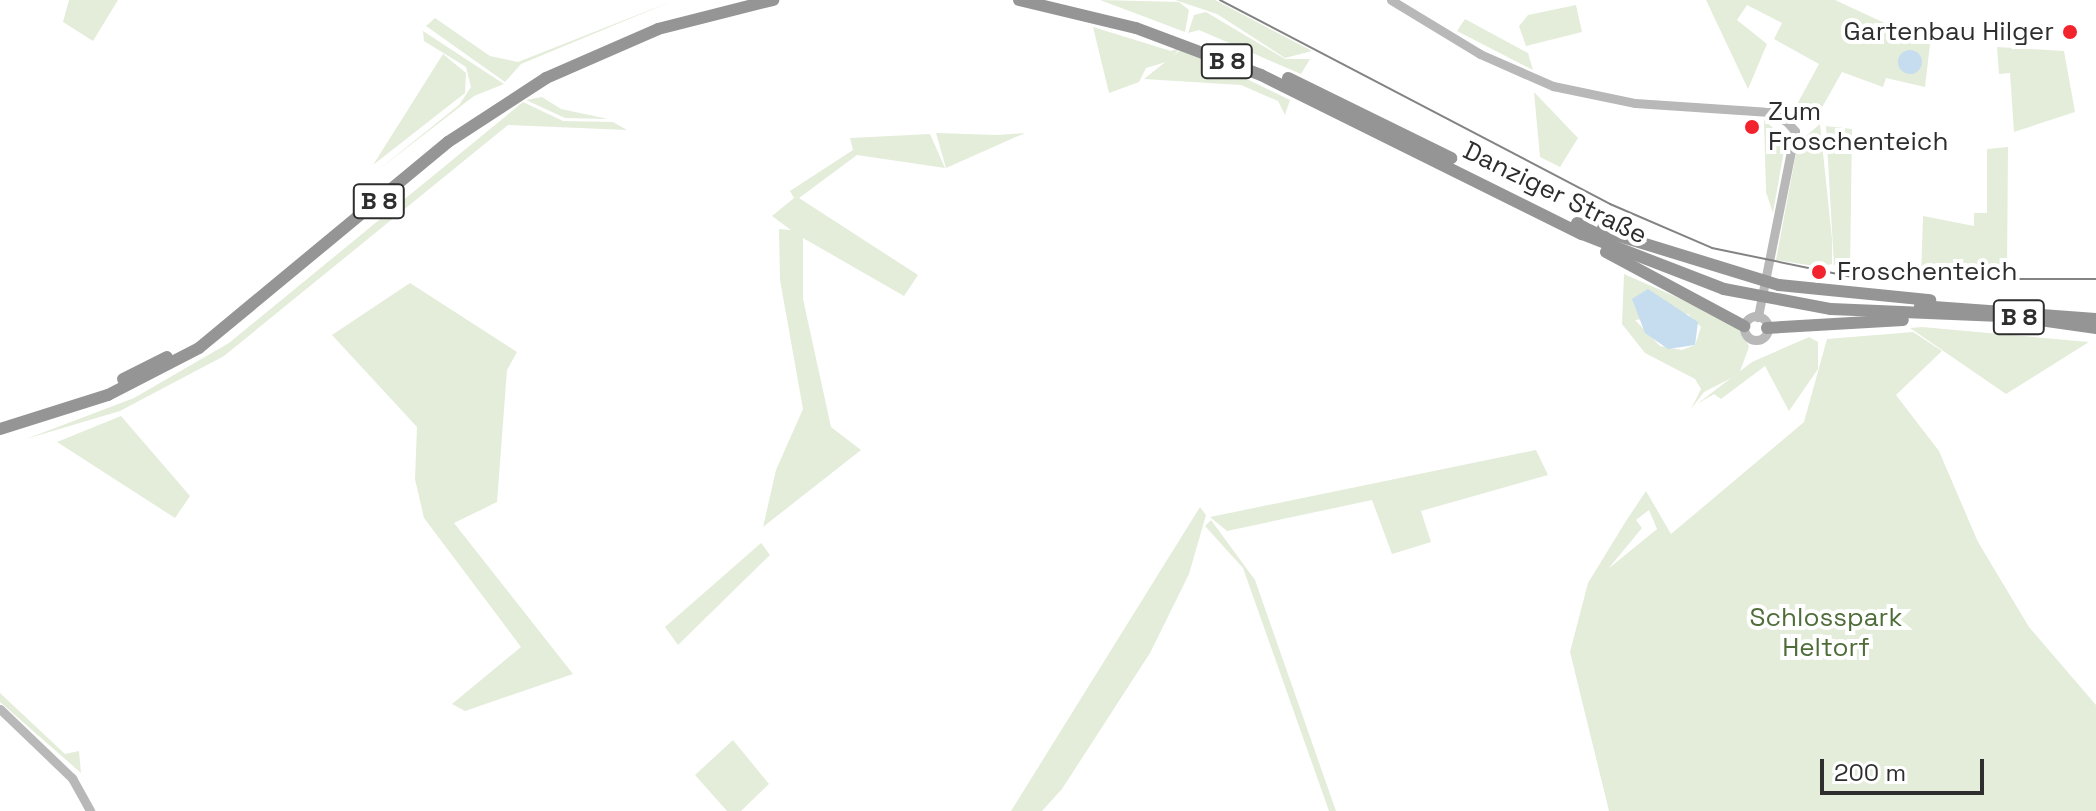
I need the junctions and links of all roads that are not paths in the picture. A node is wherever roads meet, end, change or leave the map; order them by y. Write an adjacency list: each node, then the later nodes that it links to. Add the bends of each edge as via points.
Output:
1 (731, 0): 16 (highway, B 8, via 611,38 518,85 444,135 196,341 105,387)
2 (773, 0): 17 (highway, B 8, via 658,29 546,78 448,142 199,348 108,395)
3 (1019, 0): 6 (highway, Danziger Straße / B 8, via 1136,28 1261,75)
4 (1061, 0): 6 (highway, Danziger Straße / B 8, via 1264,68)
5 (1391, 0): 7 (main road, via 1480,54 1553,86 1635,103 1770,112 1795,131)
6 (1579, 228): 7 (highway, Danziger Straße / B 8); 13 (highway, via 1639,273)
7 (1758, 289): 8 (highway, Danziger Straße / B 8); 9 (highway); 11 (main road)
8 (1774, 297): 9 (highway, Danziger Straße / B 8); 10 (highway, Danziger Straße / B 8)
9 (1972, 306): 12 (highway, Danziger Straße / B 8)
10 (1942, 314): 14 (highway); 15 (highway, Danziger Straße / B 8)
11 (1758, 317): 13 (main road); 14 (main road)
12 (2096, 319)
13 (1744, 326): 14 (main road, via 1753,340)
14 (1767, 328)
15 (2096, 328)
16 (0, 420)
17 (0, 429)
18 (0, 709): 19 (main road, via 78,784)
19 (90, 811)

